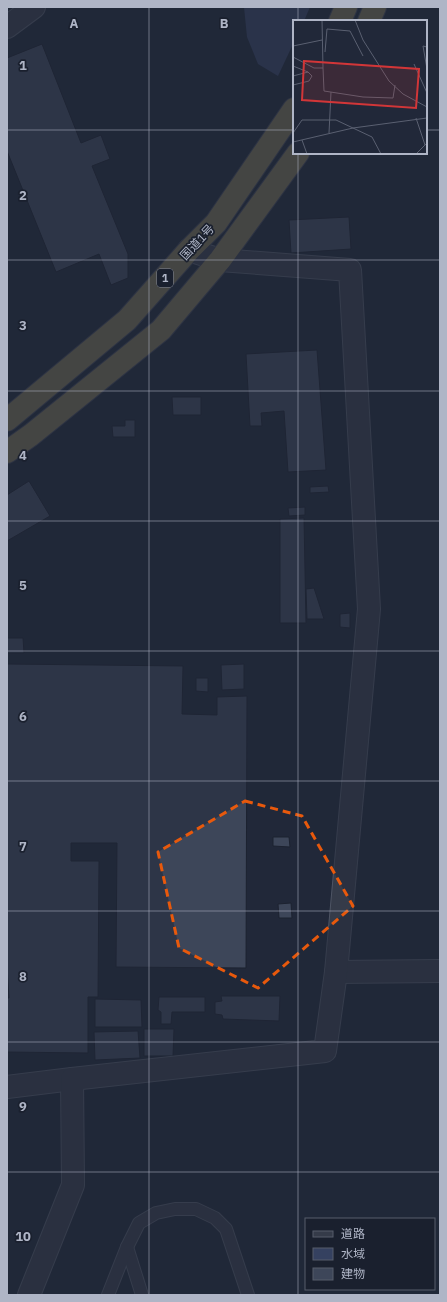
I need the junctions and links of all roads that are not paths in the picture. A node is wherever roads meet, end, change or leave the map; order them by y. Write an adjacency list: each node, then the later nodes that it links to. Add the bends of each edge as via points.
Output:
1 (34, 7): 6 (street)
2 (346, 7): 4 (highway)
3 (375, 7): 5 (highway)
4 (340, 20)
5 (369, 20)
6 (7, 27)
7 (293, 110): 9 (highway, 国道1号 / 1, via 216,223)
8 (297, 154): 10 (highway)
9 (189, 250): 10 (street); 11 (highway, 国道1号 / 1, via 127,320)
10 (220, 260): 12 (highway, via 161,330); 14 (street, via 350,270 370,609)
11 (7, 420)
12 (7, 452)
13 (440, 971): 14 (street)
14 (336, 972): 15 (street, via 325,1051)
15 (72, 1079): 16 (street); 18 (street, via 73,1185)
16 (7, 1087)
17 (127, 1247): 19 (lane); 20 (lane); 21 (lane, via 139,1223 156,1213 175,1209 196,1209 215,1218 226,1229)
18 (29, 1295)
19 (108, 1295)
20 (142, 1295)
21 (248, 1295)

